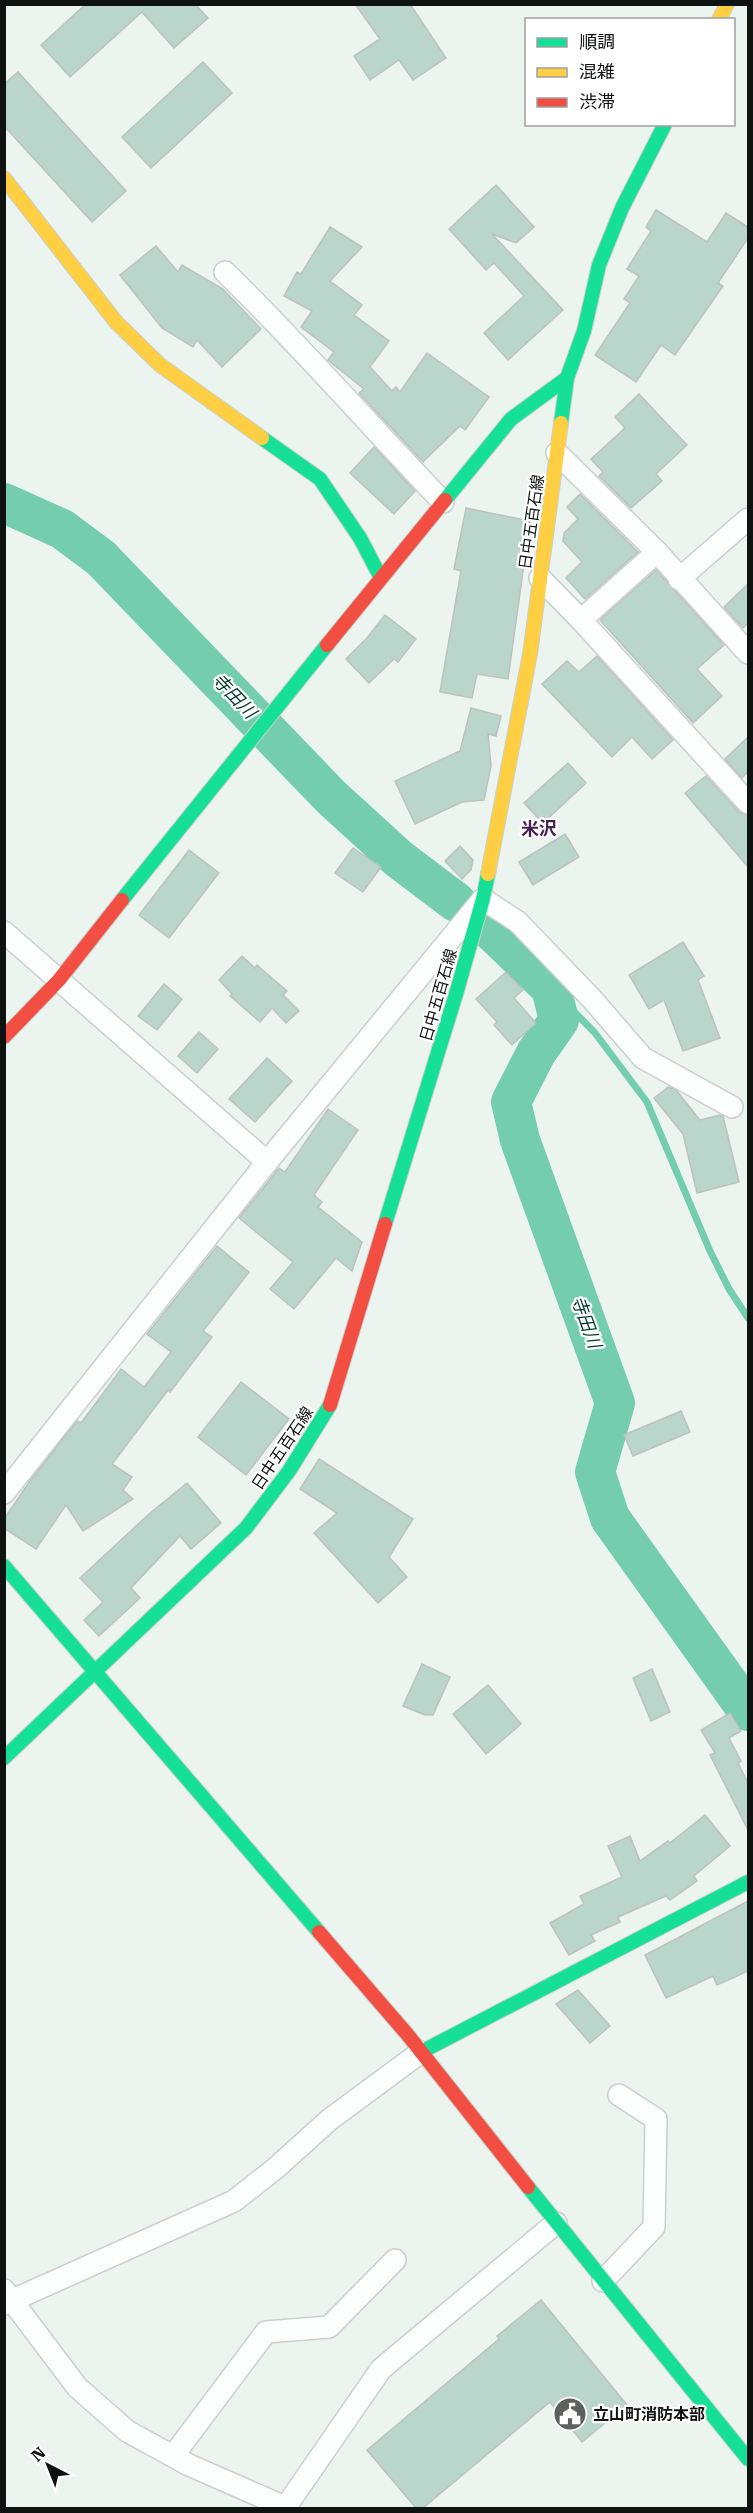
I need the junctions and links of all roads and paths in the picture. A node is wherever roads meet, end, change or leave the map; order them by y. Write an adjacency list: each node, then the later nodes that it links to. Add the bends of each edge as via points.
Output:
1 (727, 4): 2 (street)
2 (720, 18)
3 (664, 126): 6 (street, 日中五百石線, via 622,208 599,265 584,331)
4 (4, 178): 11 (street, via 117,322 160,365 320,479 360,538)
5 (225, 272): 8 (street, via 288,334)
6 (567, 378): 7 (street, 日中五百石線); 8 (street, via 511,419)
7 (557, 453): 10 (street); 12 (street, 日中五百石線)
8 (443, 502): 11 (street)
9 (748, 519): 13 (street)
10 (657, 552): 13 (street); 14 (street)
11 (381, 578): 19 (street)
12 (540, 578): 14 (street); 17 (street, 日中五百石線, via 530,654)
13 (679, 579): 15 (street)
14 (581, 620): 16 (street)
15 (748, 653)
16 (748, 803)
17 (483, 899): 21 (street, via 518,922 643,1058); 22 (street); 25 (street, 日中五百石線, via 329,1407 289,1471 246,1528)
18 (4, 932): 19 (street)
19 (59, 980): 20 (street); 22 (street)
20 (4, 1037)
21 (732, 1107)
22 (267, 1162): 23 (street)
23 (4, 1492)
24 (4, 1566): 25 (street)
25 (96, 1672): 26 (street, 日中五百石線); 28 (street)
26 (4, 1758)
27 (748, 1882): 28 (street)
28 (421, 2052): 30 (street); 33 (street, via 329,2120 234,2201)
29 (619, 2095): 32 (street, via 656,2118 654,2227)
30 (556, 2223): 32 (street); 36 (street, via 381,2369)
31 (396, 2260): 34 (street, via 329,2327 266,2332)
32 (603, 2281): 35 (street)
33 (7, 2298): 34 (street, via 77,2387 127,2431)
34 (173, 2456): 36 (street)
35 (748, 2459)
36 (286, 2508)

